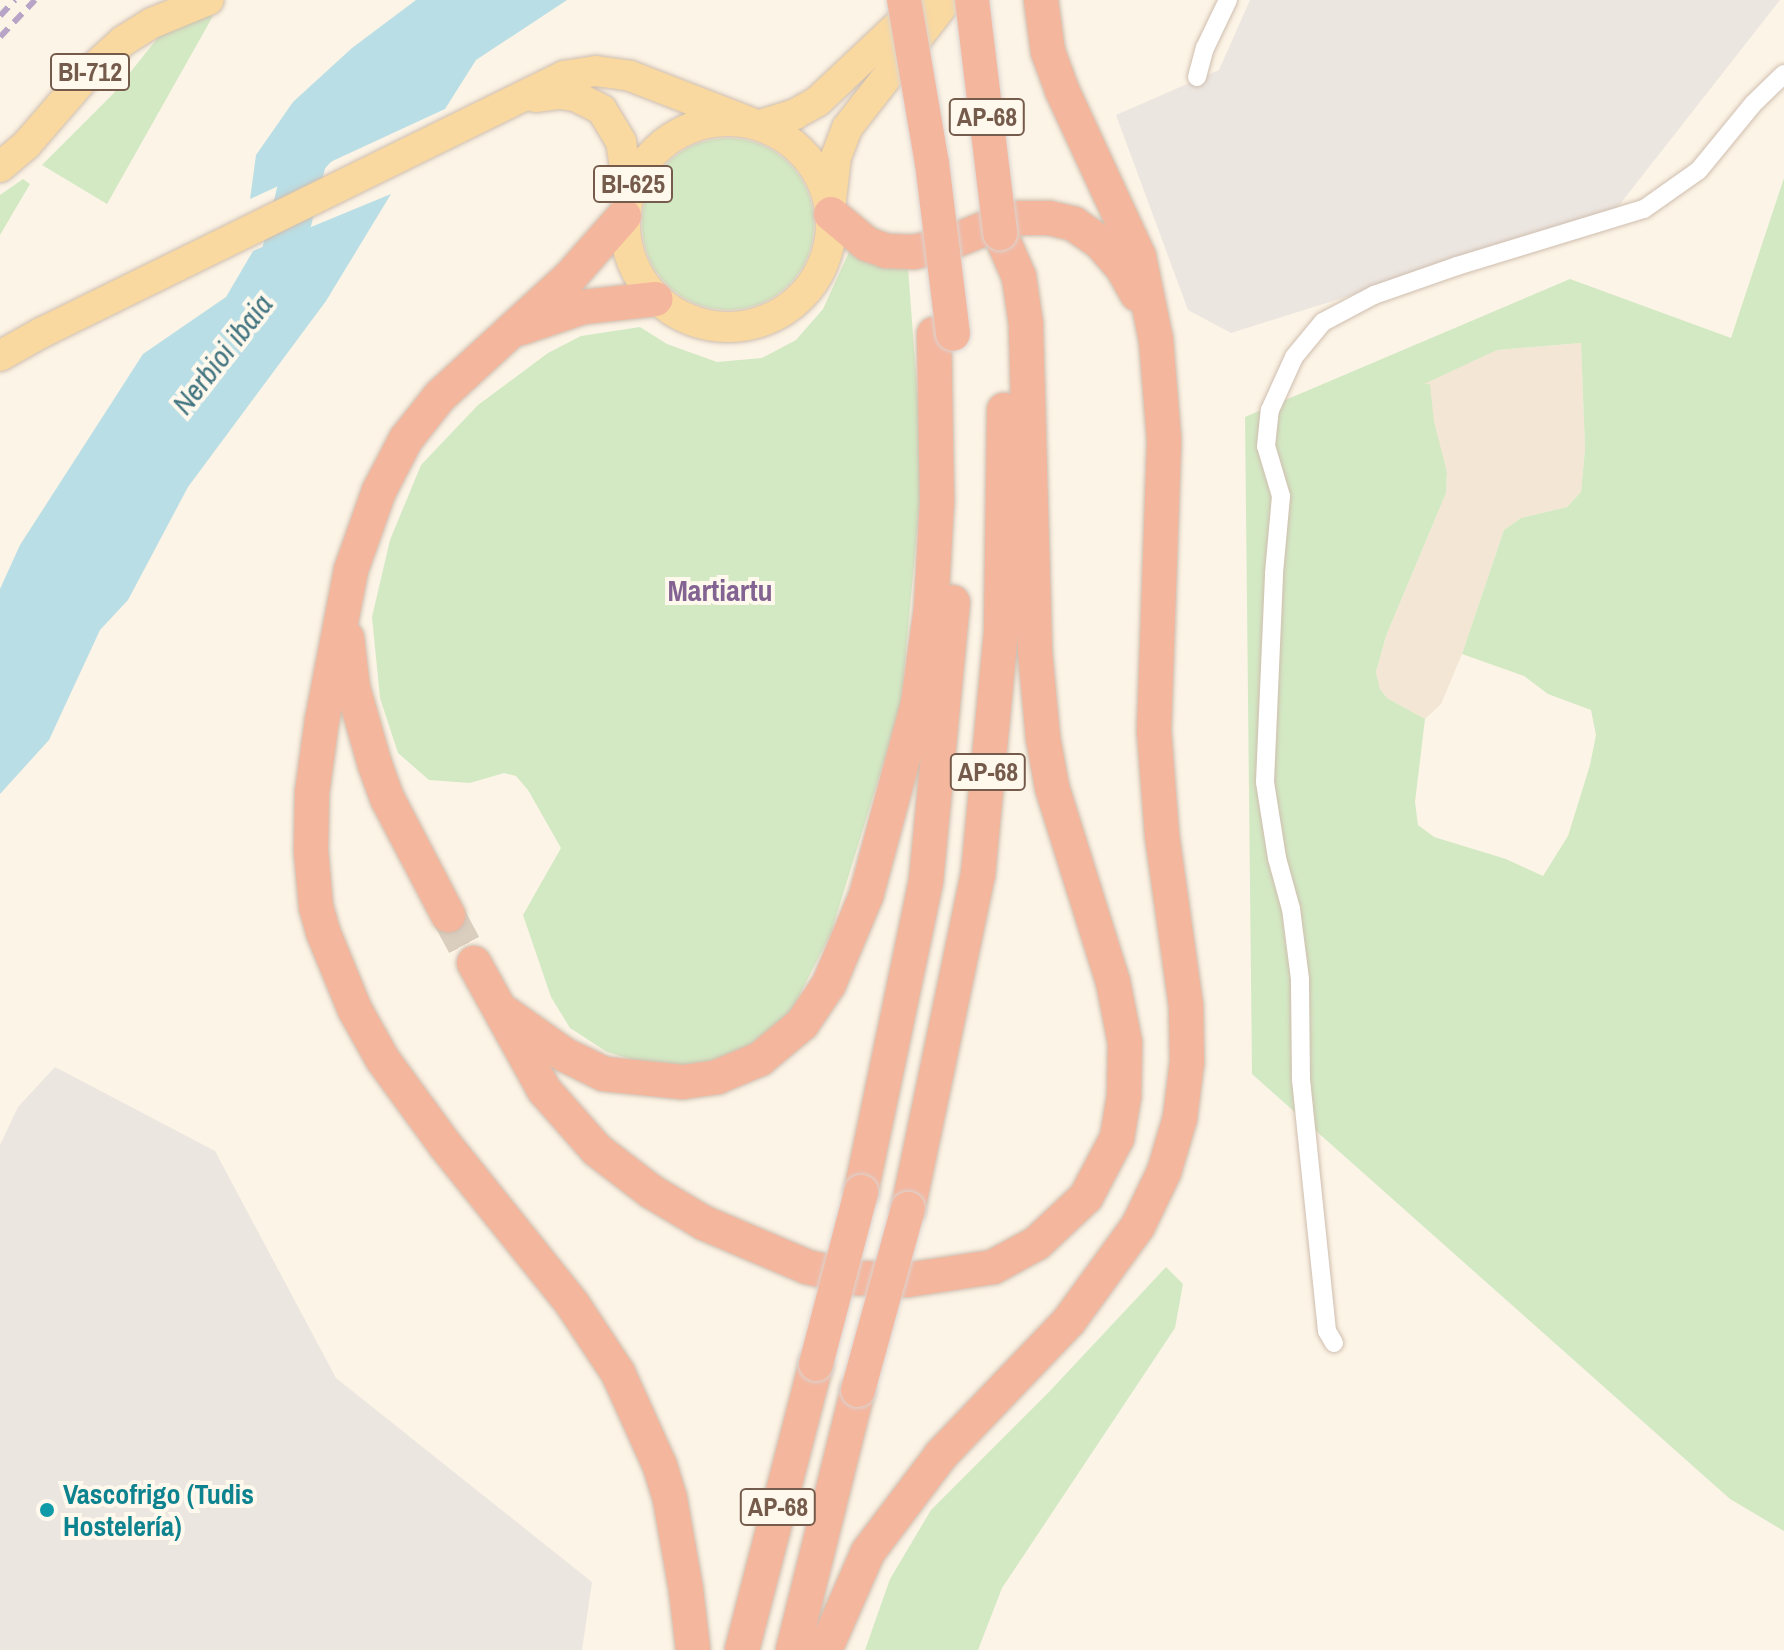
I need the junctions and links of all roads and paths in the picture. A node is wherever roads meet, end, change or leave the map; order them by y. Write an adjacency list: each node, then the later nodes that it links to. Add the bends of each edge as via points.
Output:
1 (904, 0): 20 (highway, AP-68, bridge, via 932,163 926,204)
2 (925, 0): 11 (main road, BI-625, via 818,101 795,114)
3 (947, 0): 14 (main road, BI-625, via 847,128 836,157)
4 (972, 0): 17 (highway, AP-68, bridge)
5 (1041, 0): 16 (highway, via 1048,52 1139,257)
6 (1228, 0): 8 (street)
7 (204, 1): 12 (main road, BI-712, via 123,41)
8 (1197, 77)
9 (1780, 77): 25 (street, via 1699,170 1644,209 1374,295 1323,322 1294,357 1270,410 1266,446 1281,496 1265,782 1300,979 1301,1080 1327,1331)
10 (506, 104): 11 (main road, BI-625, via 564,76 596,71 630,76); 13 (main road, BI-625, via 560,94 590,101 602,110 621,142); 19 (main road, BI-625)
11 (754, 124): 13 (main road, BI-625, via 724,120 676,134 640,169); 14 (main road, BI-625, via 793,142 806,155)
12 (0, 167)
13 (627, 204): 15 (main road, BI-625, via 631,261); 18 (highway, via 570,277)
14 (831, 210): 15 (main road, BI-625, via 831,239 818,274 794,303 773,317 749,325 700,324); 16 (highway, via 867,244 900,251 944,245 1011,218 1074,224 1122,267)
15 (656, 299): 18 (highway, via 583,307)
16 (1151, 318): 29 (highway, via 1164,439 1154,730 1162,835 1186,1006 1180,1118 1164,1172 1138,1226 1069,1321 941,1455 868,1552)
17 (1014, 326): 20 (highway, via 1043,738 1052,787 1113,982 1125,1043 1117,1138 1086,1197 1037,1243 993,1267 907,1280 855,1278 807,1267 704,1223 597,1150 544,1090 478,972 506,1013 565,1055 604,1074 683,1082 717,1077 760,1059 802,1024 829,984 866,896 918,703 931,608); 28 (highway, AP-68, bridge, via 1001,630 978,875 908,1209)
18 (510, 332): 23 (highway, via 440,396 406,439 361,533)
19 (41, 333): 21 (main road, BI-625); 22 (main road, BI-625)
20 (943, 334): 27 (highway, AP-68, bridge, via 953,613 926,881 861,1192)
21 (0, 356)
22 (0, 364)
23 (344, 614): 24 (highway, via 353,688 375,765); 26 (highway, via 312,793 311,851 323,932 355,1010 383,1060 573,1305 618,1373 670,1499)
24 (448, 915)
25 (1334, 1343)
26 (693, 1650)
27 (742, 1650)
28 (793, 1650)
29 (825, 1650)

